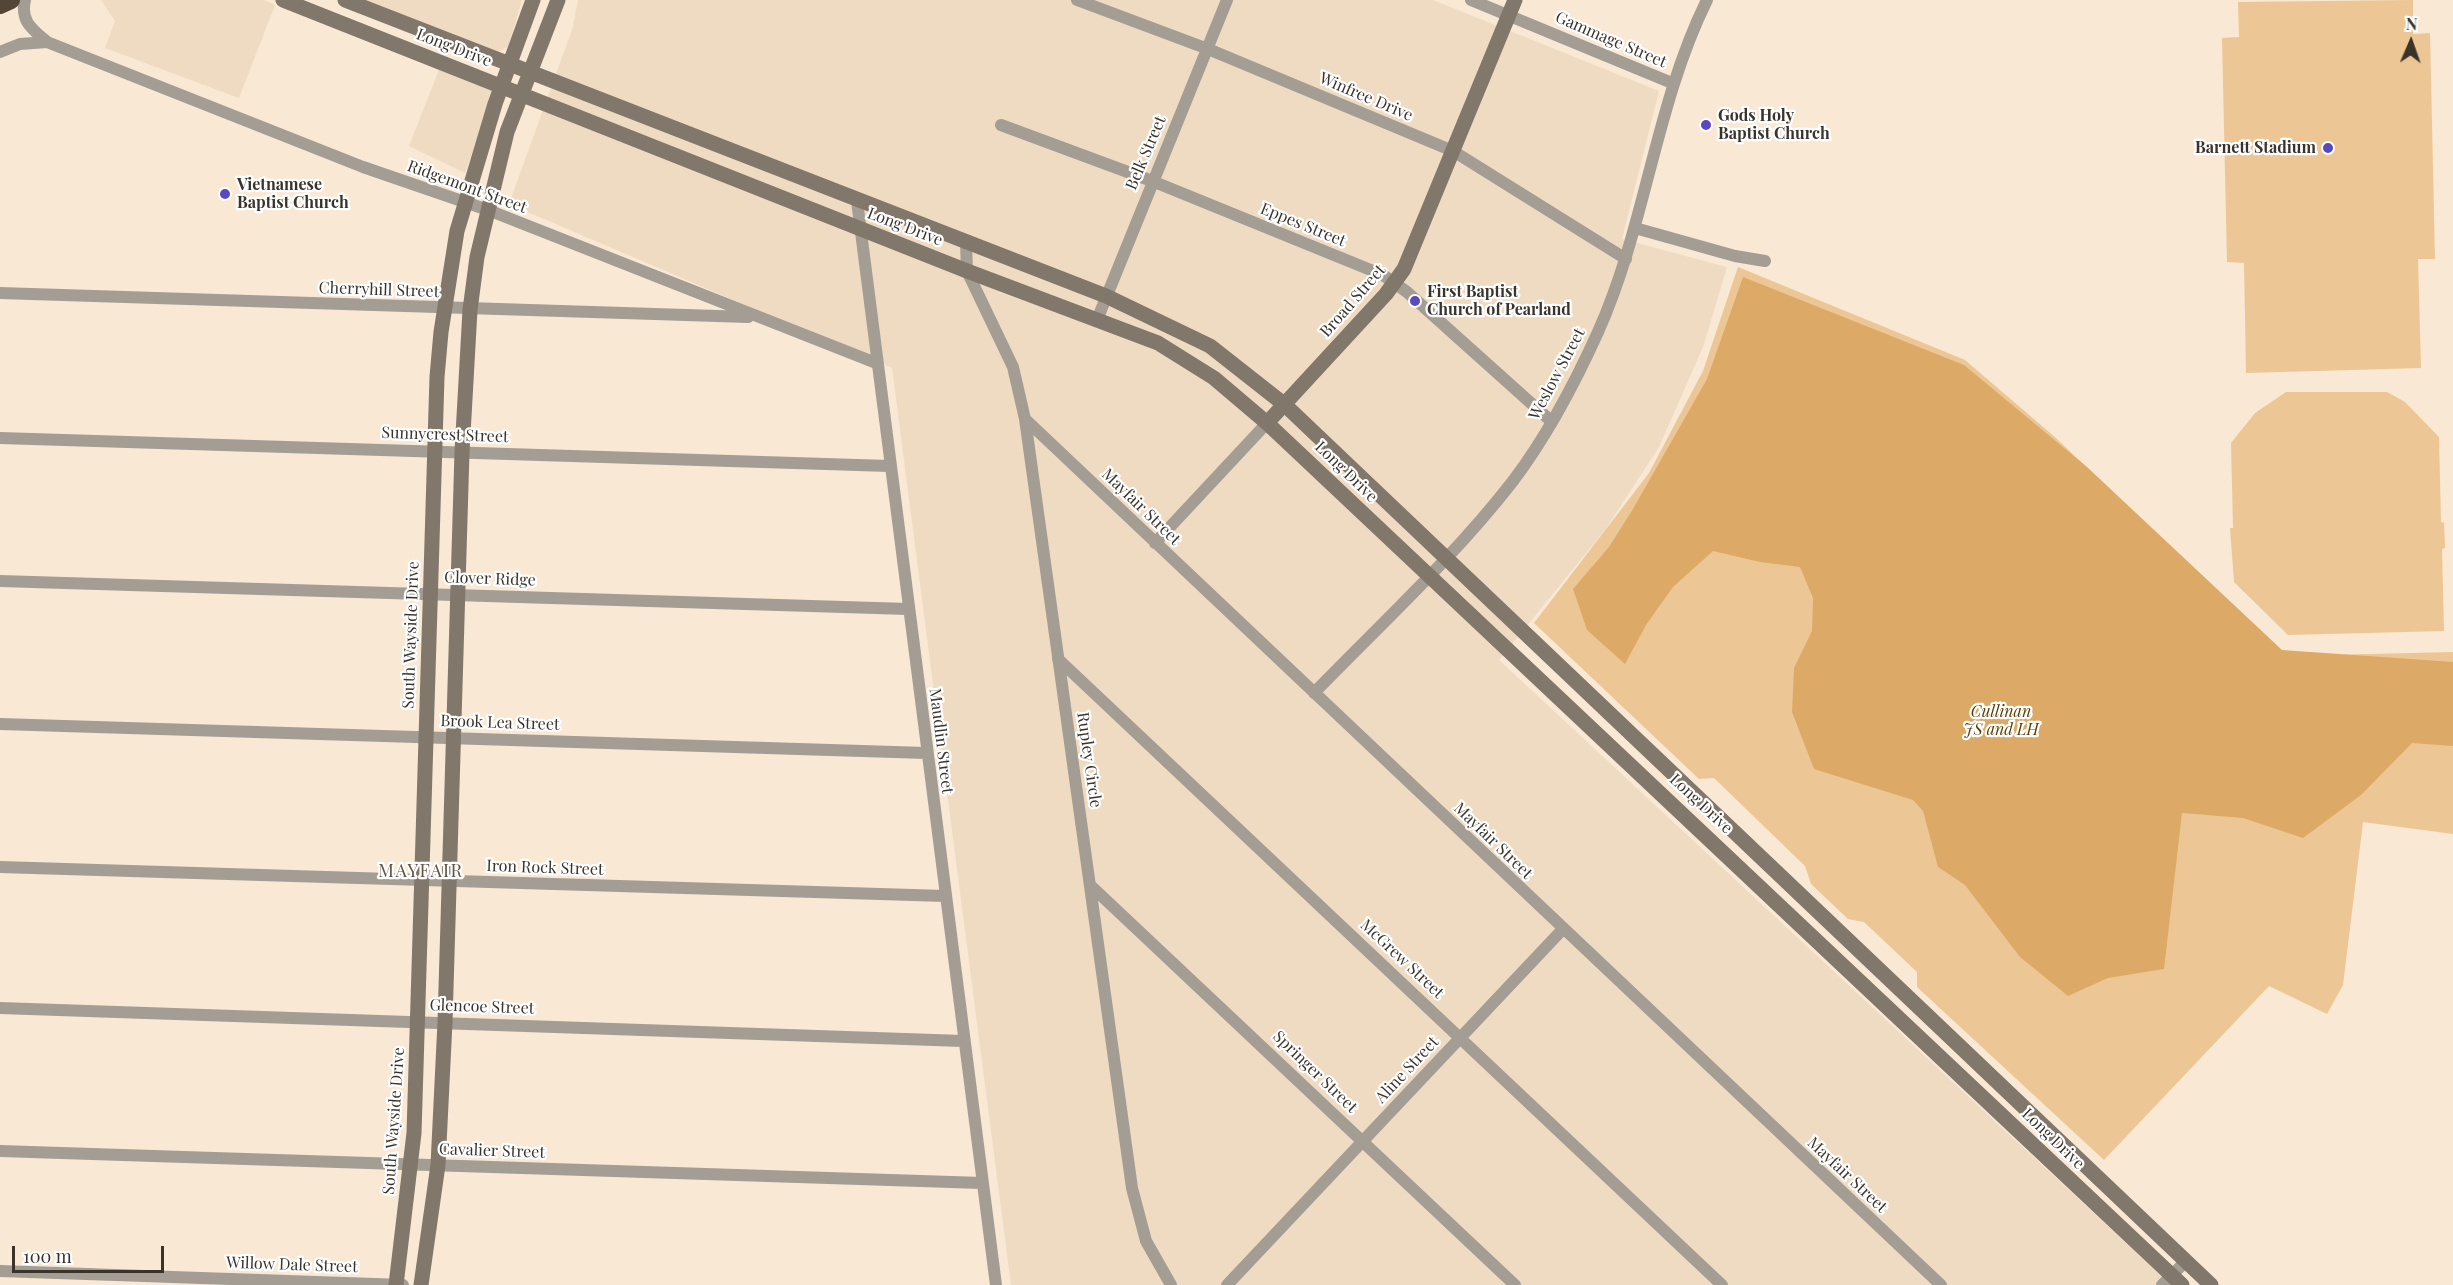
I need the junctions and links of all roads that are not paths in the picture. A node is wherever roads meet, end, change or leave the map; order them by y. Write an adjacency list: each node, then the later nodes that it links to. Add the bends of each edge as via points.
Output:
1 (11, 0): 12 (highway); 13 (street)
2 (26, 0): 16 (street, Ridgemont Street, via 26,24)
3 (283, 0): 17 (main road, Long Drive)
4 (345, 0): 15 (main road, Long Drive)
5 (534, 0): 20 (main road, South Wayside Drive)
6 (558, 0): 21 (main road)
7 (1077, 0): 18 (street, Winfree Drive)
8 (1227, 0): 18 (street, Belk Street)
9 (1471, 0): 14 (street, Gammage Street)
10 (1515, 0): 14 (main road, Broad Street)
11 (1707, 0): 22 (street, Weslow Street)
12 (0, 5)
13 (0, 15)
14 (1509, 15): 22 (street, Gammage Street); 28 (main road, Broad Street)
15 (398, 21): 17 (main road); 20 (main road, Long Drive)
16 (47, 42): 19 (street, Ridgemont Street, via 20,44); 33 (street, Ridgemont Street, via 363,167)
17 (390, 42): 23 (main road, Long Drive)
18 (1208, 49): 28 (street, Winfree Drive); 31 (street, Belk Street)
19 (0, 52)
20 (510, 65): 21 (main road, Long Drive); 23 (main road, South Wayside Drive)
21 (531, 73): 24 (main road); 25 (main road, Long Drive)
22 (1672, 83): 35 (street, Weslow Street)
23 (503, 86): 24 (main road, Long Drive); 33 (main road, South Wayside Drive)
24 (523, 94): 27 (main road, Long Drive); 34 (main road, via 507,132)
25 (641, 115): 27 (main road); 29 (main road, Long Drive)
26 (1001, 125): 31 (street, Eppes Street)
27 (631, 137): 30 (main road, Long Drive)
28 (1453, 151): 38 (street, Winfree Drive); 41 (main road, Broad Street)
29 (752, 160): 30 (main road); 32 (main road, Long Drive)
30 (742, 182): 36 (main road, Long Drive)
31 (1152, 182): 41 (street, Eppes Street); 43 (street, Belk Street)
32 (857, 201): 36 (street, Maudlin Street); 37 (main road, Long Drive)
33 (465, 203): 34 (street, Ridgemont Street); 44 (main road, South Wayside Drive, via 451,260)
34 (488, 210): 45 (main road); 46 (street, Ridgemont Street)
35 (1635, 228): 38 (street, Weslow Street); 39 (street)
36 (860, 229): 40 (main road, Long Drive); 48 (street, Maudlin Street)
37 (966, 242): 40 (street, Rupley Circle); 43 (main road, Long Drive)
38 (1626, 259): 51 (street, Weslow Street, via 1598,331)
39 (1765, 261)
40 (966, 271): 47 (main road, Long Drive); 50 (street, Rupley Circle, via 1012,367)
41 (1395, 282): 49 (main road, Broad Street); 51 (street, Eppes Street)
42 (0, 293): 44 (street, Cherryhill Street)
43 (1106, 296): 47 (street, Belk Street); 49 (main road, Long Drive, via 1210,346)
44 (445, 308): 45 (street, Cherryhill Street); 54 (main road, South Wayside Drive, via 437,377)
45 (470, 310): 46 (street, Cherryhill Street); 55 (main road)
46 (757, 317): 48 (street, Ridgemont Street)
47 (1097, 320): 52 (main road, Long Drive, via 1158,343 1214,378)
48 (876, 363): 56 (street, Maudlin Street)
49 (1285, 405): 52 (main road, Broad Street); 57 (main road, Long Drive)
50 (1025, 420): 59 (street, Mayfair Street); 68 (street, Rupley Circle)
51 (1552, 422): 60 (street, Weslow Street, via 1513,481)
52 (1268, 423): 58 (main road, Long Drive); 59 (street, Broad Street)
53 (0, 438): 54 (street, Sunnycrest Street)
54 (435, 451): 55 (street, Sunnycrest Street); 63 (main road, South Wayside Drive)
55 (462, 452): 56 (street, Sunnycrest Street); 64 (main road)
56 (889, 466): 65 (street, Maudlin Street)
57 (1360, 477): 58 (main road); 60 (main road, Long Drive)
58 (1342, 493): 61 (main road, Long Drive)
59 (1155, 543): 69 (street, Mayfair Street)
60 (1444, 558): 61 (street, Weslow Street); 66 (main road, Long Drive)
61 (1429, 575): 67 (main road, Long Drive); 69 (street, Weslow Street)
62 (0, 581): 63 (street, Clover Ridge)
63 (430, 594): 64 (street, Clover Ridge); 72 (main road, South Wayside Drive)
64 (458, 595): 65 (street, Clover Ridge); 73 (main road)
65 (908, 609): 75 (street, Maudlin Street)
66 (1527, 636): 67 (main road); 71 (main road, Long Drive)
67 (1512, 652): 74 (main road, Long Drive)
68 (1058, 659): 81 (street, Rupley Circle); 91 (street, McGrew Street)
69 (1314, 693): 85 (street, Mayfair Street)
70 (0, 724): 72 (street, Brook Lea Street)
71 (1620, 724): 74 (main road); 76 (main road, Long Drive)
72 (426, 738): 73 (street, Brook Lea Street); 79 (main road, South Wayside Drive)
73 (454, 738): 75 (street, Brook Lea Street); 80 (main road)
74 (1605, 739): 77 (main road, Long Drive)
75 (926, 753): 82 (street, Maudlin Street)
76 (1724, 821): 77 (main road); 83 (main road, Long Drive)
77 (1709, 836): 84 (main road, Long Drive)
78 (0, 867): 79 (street, Iron Rock Street)
79 (422, 880): 80 (street, Iron Rock Street); 89 (main road, South Wayside Drive)
80 (450, 881): 82 (street, Iron Rock Street); 90 (main road)
81 (1090, 885): 95 (street, Springer Street); 109 (street, Rupley Circle, via 1132,1188 1146,1241)
82 (945, 896): 92 (street, Maudlin Street)
83 (1817, 909): 84 (main road); 86 (main road, Long Drive)
84 (1801, 923): 88 (main road, Long Drive)
85 (1562, 930): 91 (street, Aline Street); 113 (street, Mayfair Street)
86 (1916, 1002): 88 (main road); 93 (main road, Long Drive)
87 (0, 1008): 89 (street, Glencoe Street)
88 (1901, 1019): 94 (main road, Long Drive)
89 (418, 1021): 90 (street, Glencoe Street); 97 (main road, South Wayside Drive)
90 (445, 1022): 92 (street, Glencoe Street); 98 (main road)
91 (1461, 1038): 95 (street, Aline Street); 112 (street, McGrew Street)
92 (963, 1041): 100 (street, Maudlin Street)
93 (2004, 1088): 94 (main road); 99 (main road, Long Drive)
94 (1989, 1102): 101 (main road, Long Drive)
95 (1363, 1142): 110 (street, Aline Street); 111 (street, Springer Street)
96 (0, 1151): 97 (street, Cavalier Street)
97 (412, 1165): 98 (street, Cavalier Street); 105 (main road, South Wayside Drive)
98 (438, 1165): 100 (street, Cavalier Street); 107 (main road)
99 (2093, 1174): 101 (main road); 102 (main road, Long Drive)
100 (982, 1183): 108 (street, Maudlin Street)
101 (2076, 1185): 104 (main road, Long Drive)
102 (2184, 1263): 104 (street); 114 (main road, Long Drive)
103 (0, 1271): 105 (street, Willow Dale Street)
104 (2172, 1282)
105 (396, 1285): 106 (street, Willow Dale Street)
106 (403, 1285)
107 (421, 1285)
108 (996, 1285)
109 (1171, 1285)
110 (1227, 1285)
111 (1515, 1285)
112 (1722, 1285)
113 (1941, 1285)
114 (2211, 1285)

